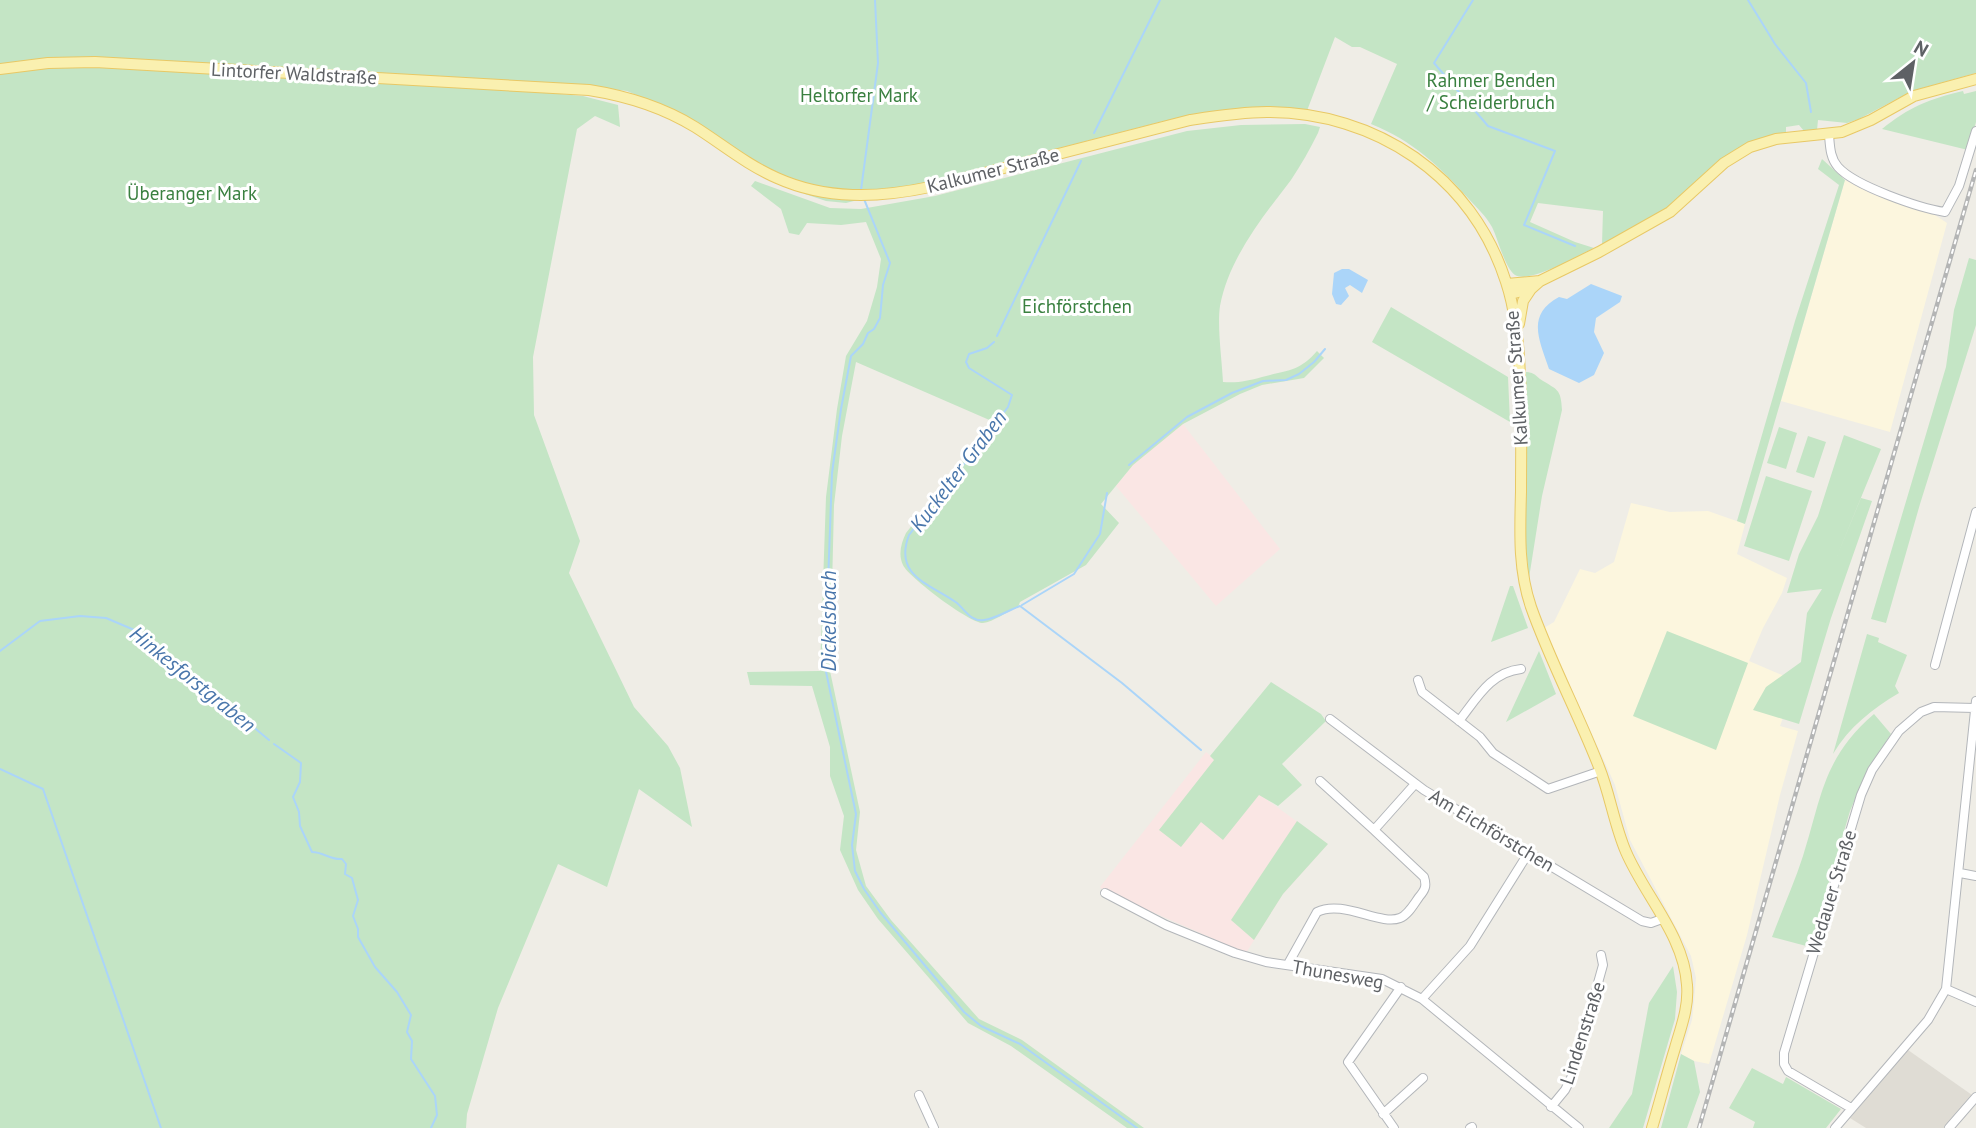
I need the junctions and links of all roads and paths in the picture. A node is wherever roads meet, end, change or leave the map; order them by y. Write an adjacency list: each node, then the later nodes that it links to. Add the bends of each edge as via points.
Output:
1 (0, 69): 3 (main road, Lintorfer Waldstraße, via 95,62)
2 (1976, 79): 5 (main road, via 1926,92 1860,126)
3 (589, 90): 7 (main road, Kalkumer Straße, via 671,113 776,178 822,192 863,196 930,187 1231,113 1328,118 1378,135 1419,160 1458,196 1491,242)
4 (1976, 131): 5 (street, via 1959,186 1947,211 1941,212 1854,179 1836,165)
5 (1829, 135): 6 (main road, via 1776,139 1750,147 1724,163 1670,212)
6 (1540, 281): 7 (main road); 8 (main road)
7 (1509, 289): 8 (main road); 9 (main road, Kalkumer Straße)
8 (1531, 289): 9 (main road, via 1521,307)
9 (1517, 334): 20 (main road, Kalkumer Straße, via 1523,573 1530,605)
10 (1976, 512): 11 (street)
11 (1972, 541): 12 (street)
12 (1935, 665)
13 (1521, 669): 18 (street, via 1491,681)
14 (1418, 680): 18 (street, via 1422,692)
15 (1976, 701): 16 (street)
16 (1975, 708): 19 (street); 39 (street, Wedauer Straße, via 1934,707 1899,731 1872,771 1853,820 1784,1053 1788,1071)
17 (1330, 719): 22 (street, Am Eichförstchen)
18 (1460, 721): 20 (street, via 1493,753 1548,789)
19 (1974, 757): 25 (street)
20 (1601, 771): 28 (main road, Kalkumer Straße, via 1625,849)
21 (1320, 781): 23 (street)
22 (1415, 784): 23 (street); 24 (street, Am Eichförstchen)
23 (1374, 830): 30 (street, via 1424,877 1425,889 1401,918 1335,908 1317,912)
24 (1528, 852): 28 (street, Am Eichförstchen, via 1642,921); 33 (street, via 1470,946)
25 (1959, 873): 26 (street); 32 (street)
26 (1976, 876)
27 (1105, 893): 30 (street, Thunesweg, via 1236,953)
28 (1662, 919): 46 (main road, Kalkumer Straße, via 1683,958 1688,987)
29 (1601, 955): 38 (street, Lindenstraße, via 1603,965 1572,1076)
30 (1288, 964): 31 (street, Thunesweg, via 1382,979)
31 (1401, 987): 33 (street, Thunesweg); 40 (street, via 1349,1062)
32 (1946, 989): 34 (street); 39 (street, via 1928,1020)
33 (1422, 999): 38 (street, Thunesweg)
34 (1976, 1002)
35 (1423, 1078): 40 (street)
36 (919, 1095): 42 (street)
37 (1976, 1097): 48 (street)
38 (1551, 1107): 41 (street, Thunesweg)
39 (1850, 1108): 47 (street)
40 (1383, 1114): 43 (street)
41 (1565, 1118): 44 (street); 45 (street, Thunesweg)
42 (934, 1128)
43 (1394, 1128)
44 (1559, 1128)
45 (1579, 1128)
46 (1652, 1128)
47 (1835, 1128)
48 (1949, 1128)

